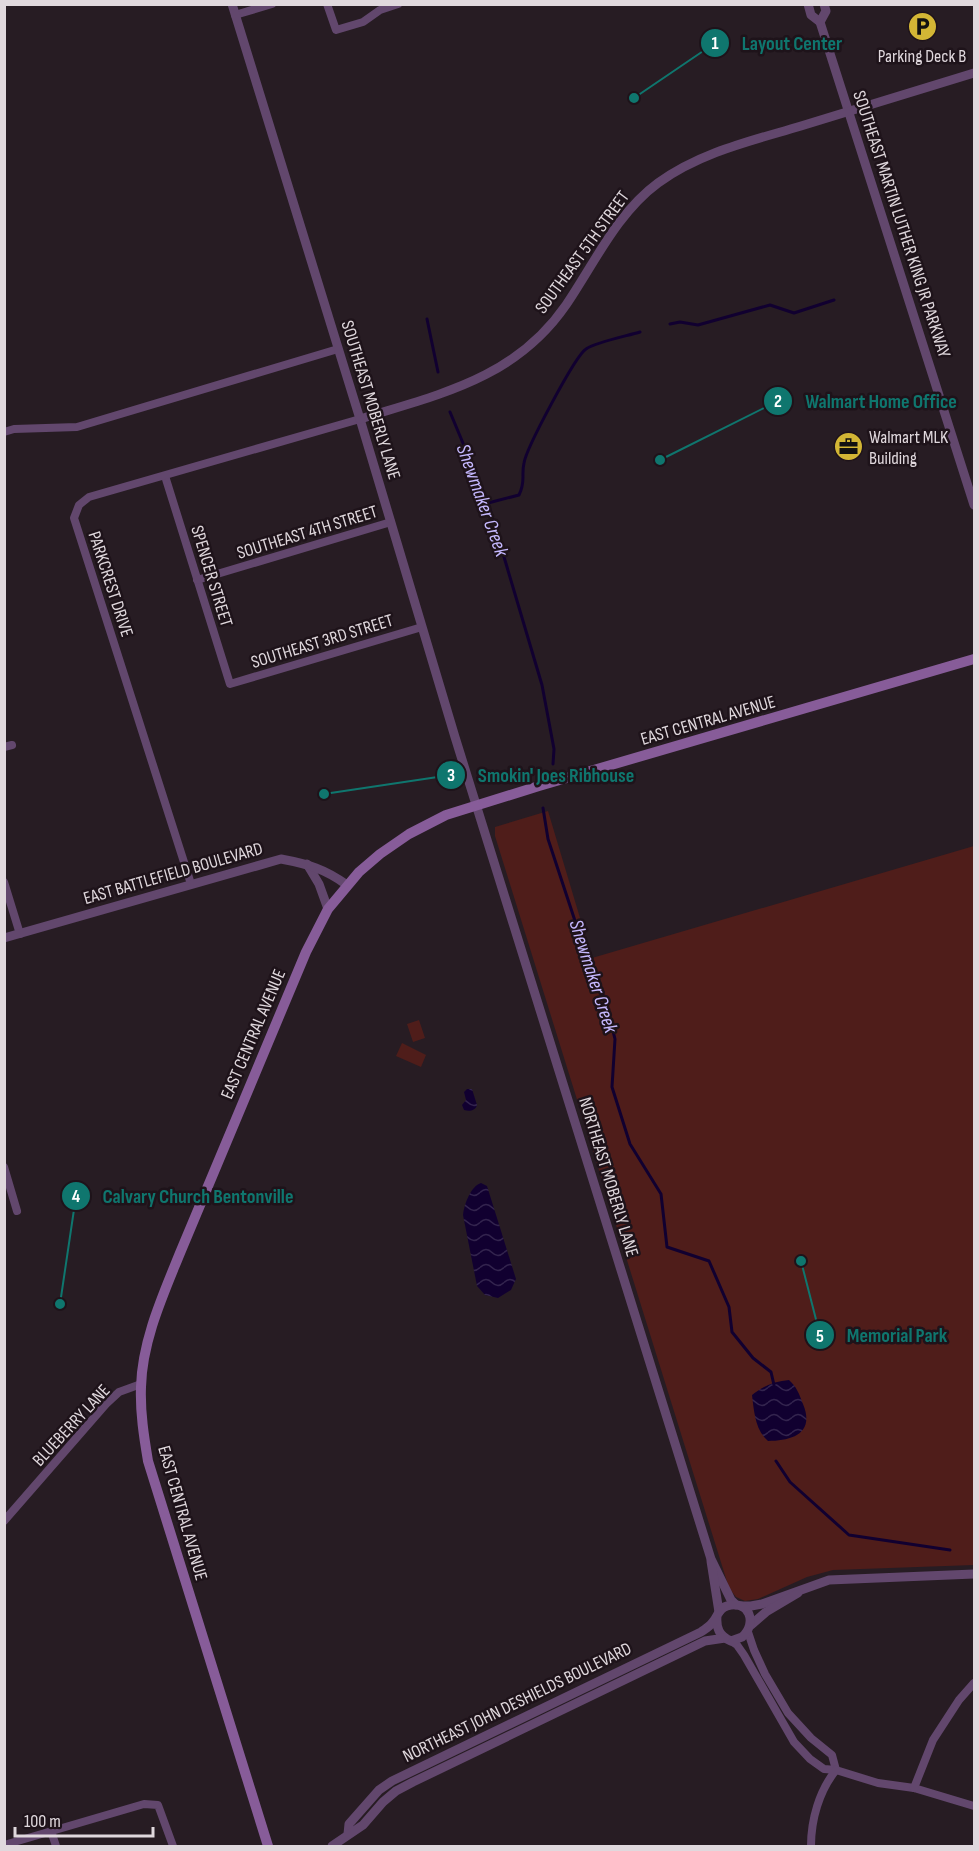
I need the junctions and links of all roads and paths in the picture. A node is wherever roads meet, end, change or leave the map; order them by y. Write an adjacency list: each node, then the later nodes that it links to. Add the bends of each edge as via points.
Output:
1 (232, 4): 7 (street, SOUTHEAST MOBERLY LANE)
2 (272, 4): 7 (street)
3 (327, 4): 4 (street, via 336,30 363,22)
4 (398, 4)
5 (808, 4): 8 (street, SOUTHEAST MARTIN LUTHER KING JR PARKWAY, via 811,15)
6 (824, 4): 8 (street, SOUTHEAST MARTIN LUTHER KING JR PARKWAY, via 826,11)
7 (235, 15): 11 (street, SOUTHEAST MOBERLY LANE)
8 (820, 22): 10 (street, SOUTHEAST MARTIN LUTHER KING JR PARKWAY)
9 (975, 73): 10 (street, SOUTHEAST 5TH STREET)
10 (848, 112): 12 (street, SOUTHEAST 5TH STREET, via 727,148 671,174 629,211 564,308 518,355 478,380); 15 (street, SOUTHEAST MARTIN LUTHER KING JR PARKWAY)
11 (338, 349): 12 (street, SOUTHEAST MOBERLY LANE); 13 (street, via 77,427)
12 (360, 419): 14 (street, PARKCREST DRIVE); 16 (street, SOUTHEAST MOBERLY LANE)
13 (4, 432)
14 (165, 476): 17 (street, SPENCER STREET); 24 (street, PARKCREST DRIVE, via 89,497 79,505 74,518)
15 (975, 505)
16 (391, 522): 17 (street, SOUTHEAST 4TH STREET); 18 (street, SOUTHEAST MOBERLY LANE)
17 (197, 580): 20 (street, SPENCER STREET)
18 (422, 627): 20 (street, SOUTHEAST 3RD STREET); 21 (street, SOUTHEAST MOBERLY LANE)
19 (975, 659): 21 (main road, EAST CENTRAL AVENUE)
20 (230, 684)
21 (477, 805): 25 (main road, EAST CENTRAL AVENUE, via 409,834); 33 (street, NORTHEAST MOBERLY LANE)
22 (307, 864): 24 (street, EAST BATTLEFIELD BOULEVARD, via 281,859); 25 (street, EAST BATTLEFIELD BOULEVARD, via 331,873); 26 (street)
23 (4, 882): 27 (street)
24 (191, 884): 27 (street, EAST BATTLEFIELD BOULEVARD)
25 (347, 885): 26 (main road, EAST CENTRAL AVENUE)
26 (328, 909): 31 (main road, EAST CENTRAL AVENUE, via 306,952 168,1283 145,1356)
27 (20, 933): 28 (street, EAST BATTLEFIELD BOULEVARD)
28 (4, 938)
29 (4, 1167): 30 (street)
30 (17, 1211)
31 (141, 1384): 32 (street, BLUEBERRY LANE, via 120,1392 106,1404); 49 (main road, EAST CENTRAL AVENUE, via 148,1461)
32 (4, 1521)
33 (711, 1559): 36 (street, NORTHEAST MOBERLY LANE, via 731,1600); 37 (street, NORTHEAST MOBERLY LANE)
34 (975, 1574): 35 (street, via 829,1580)
35 (802, 1590): 36 (street, via 762,1604); 38 (street, via 766,1612)
36 (738, 1605): 37 (street, via 726,1606); 38 (street, via 748,1613)
37 (718, 1614): 39 (street, via 718,1631); 45 (street, NORTHEAST JOHN DESHIELDS BOULEVARD, via 701,1632 392,1781 349,1824)
38 (749, 1628): 39 (street, via 742,1637); 41 (street, via 765,1674 788,1713 832,1755)
39 (728, 1639): 41 (street, via 744,1655 794,1742 824,1769); 45 (street, NORTHEAST JOHN DESHIELDS BOULEVARD, via 705,1641 413,1782 382,1802 363,1825)
40 (974, 1683): 42 (street, via 933,1740)
41 (836, 1770): 42 (street, via 878,1783); 51 (street, via 821,1794)
42 (914, 1788): 43 (street)
43 (975, 1806)
44 (51, 1831): 46 (street); 47 (street); 48 (street, via 144,1804 158,1805)
45 (348, 1834): 50 (street, NORTHEAST JOHN DESHIELDS BOULEVARD)
46 (4, 1845)
47 (56, 1846)
48 (173, 1846)
49 (268, 1846)
50 (332, 1846)
51 (811, 1846)

